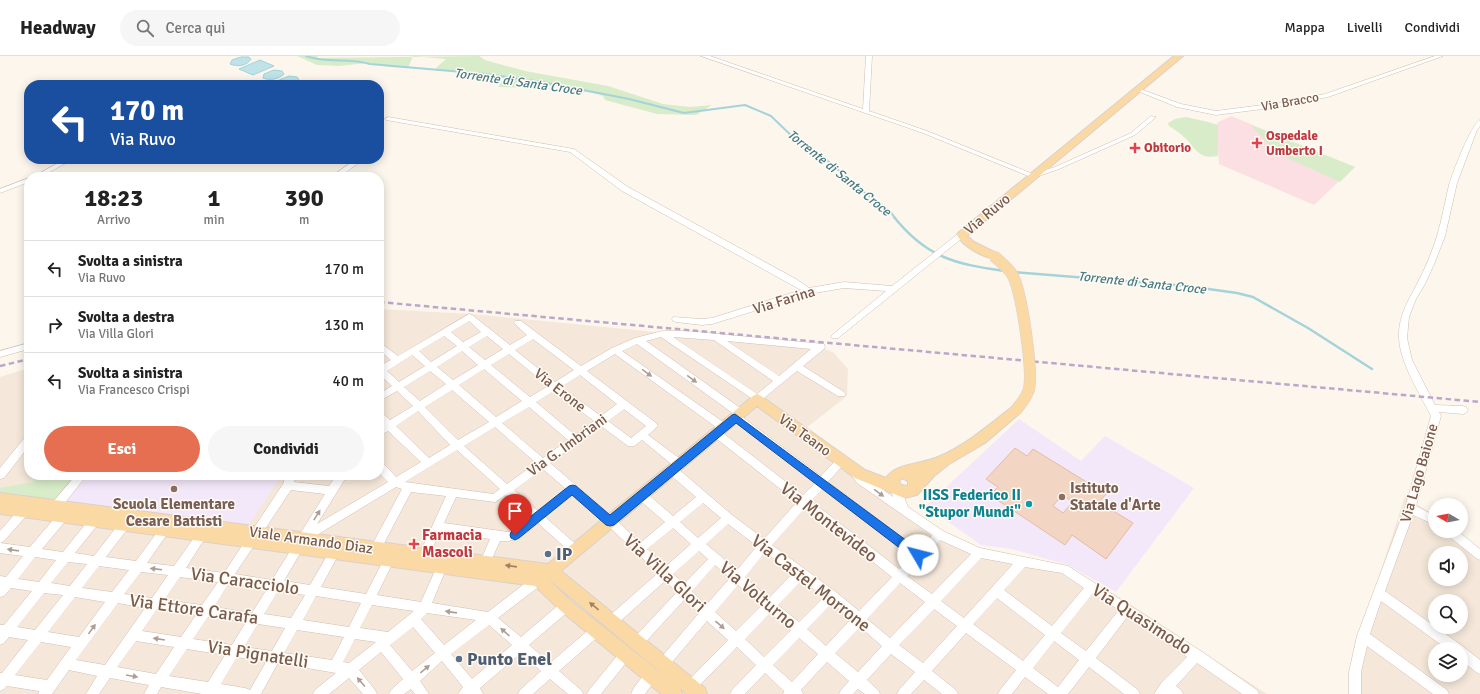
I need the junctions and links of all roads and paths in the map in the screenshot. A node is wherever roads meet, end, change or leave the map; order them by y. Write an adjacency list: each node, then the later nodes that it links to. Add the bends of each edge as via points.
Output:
1 (704, 56): 6 (street)
2 (869, 56): 6 (street)
3 (1179, 56): 5 (main road, Via Ruvo)
4 (1440, 56): 5 (street, Via Bracco, via 1326,96 1216,113 1179,106)
5 (1138, 90): 14 (main road, Via Ruvo)
6 (866, 111): 14 (street, via 942,138)
7 (1153, 117): 14 (street, via 1134,134 1058,168)
8 (388, 120): 19 (street, via 572,150 625,190)
9 (1480, 122): 53 (street, Via Lago Baione, via 1453,183 1441,236 1431,262 1405,317 1403,338 1408,360)
10 (61, 164): 12 (street)
11 (354, 164): 13 (street)
12 (45, 172)
13 (342, 172)
14 (1033, 176): 17 (main road, Via Ruvo)
15 (24, 182): 16 (street)
16 (0, 191)
17 (968, 237): 18 (street, via 948,245); 66 (main road, bridge, via 1009,271 1016,283 1030,372 1029,388 1024,401 1016,410 980,439)
18 (893, 289): 19 (street, Via Farina, via 844,285); 26 (street)
19 (808, 291): 20 (street, Via Farina, via 712,321)
20 (676, 319)
21 (518, 323): 25 (street)
22 (445, 332): 23 (street, Via Erone, via 469,317); 29 (street); 34 (street)
23 (487, 332): 29 (street); 32 (street, Via Erone)
24 (662, 334): 27 (street); 28 (street); 49 (street)
25 (533, 335): 32 (street); 41 (street)
26 (835, 336)
27 (717, 338): 39 (street, via 821,347); 43 (street)
28 (638, 340): 33 (street); 55 (street, one-way to 55)
29 (464, 346): 37 (street); 38 (street)
30 (24, 347): 35 (street)
31 (384, 349): 36 (street)
32 (510, 349): 37 (street); 46 (street, Via Erone)
33 (615, 350): 41 (street); 61 (street, Via Montevideo, one-way to 61)
34 (413, 351): 36 (street); 38 (street, Via Villa Glori)
35 (0, 354)
36 (397, 360): 40 (street)
37 (484, 365): 44 (street); 50 (street)
38 (432, 366): 44 (street, Via Villa Glori); 45 (street)
39 (797, 366): 43 (street); 47 (street)
40 (384, 367)
41 (580, 371): 46 (street); 51 (street)
42 (384, 375): 45 (street)
43 (779, 382): 49 (street)
44 (452, 385): 52 (street); 58 (street, Via Villa Glori)
45 (397, 387): 48 (street); 52 (street)
46 (555, 387): 50 (street); 57 (street, Via Erone)
47 (841, 394)
48 (384, 395)
49 (757, 399): 55 (main road); 67 (main road, Via Teano)
50 (528, 402): 58 (street); 63 (street)
51 (624, 404): 57 (street, Via G. Imbriani); 62 (street, Via Erone, via 653,426)
52 (419, 406): 59 (street); 64 (street)
53 (1433, 408): 54 (street); 91 (street, Via Lago Baione, via 1436,416)
54 (1463, 410)
55 (738, 415): 61 (main road); 78 (street)
56 (384, 420): 59 (street)
57 (601, 420): 62 (street, Via Erone, via 631,443); 63 (street, Via G. Imbriani)
58 (494, 422): 64 (street); 69 (street, Via Villa Glori)
59 (389, 425): 60 (street); 68 (street)
60 (384, 428)
61 (720, 430): 70 (main road); 89 (street, Via Montevideo)
62 (642, 435): 70 (street, Via Castel Morrone)
63 (575, 440): 69 (street, Via G. Imbriani)
64 (457, 445): 68 (street); 81 (street)
65 (24, 449): 73 (street)
66 (944, 460): 77 (main road); 83 (main road)
67 (841, 461): 72 (main road, Via Teano); 78 (street)
68 (428, 463): 79 (street)
69 (543, 463): 81 (street, Via G. Imbriani); 82 (street, Via Villa Glori)
70 (676, 467): 86 (main road); 87 (street, Via Castel Morrone)
71 (384, 472): 79 (street)
72 (857, 472): 77 (main road, Via Teano); 94 (street, Via Teano, one-way to 94, via 856,476 860,480)
73 (0, 475)
74 (79, 480): 93 (street)
75 (289, 480): 84 (street); 107 (street)
76 (339, 480): 84 (street)
77 (898, 481): 83 (main road, via 904,492); 83 (main road, via 907,474 914,478); 94 (street, Via Teano, via 899,501)
78 (821, 482): 89 (street); 121 (street)
79 (395, 483): 80 (street, Via G. Imbriani); 110 (street)
80 (408, 487): 85 (street, Via G. Imbriani); 114 (street)
81 (508, 489): 85 (street, Via G. Imbriani, via 495,498); 95 (street)
82 (573, 489): 95 (street); 99 (street, Via Villa Glori)
83 (913, 489): 94 (street, Via Teano, via 907,498)
84 (332, 491): 110 (street, one-way to 84)
85 (454, 493): 102 (street)
86 (641, 495): 99 (main road); 100 (street, Via Volturno)
87 (703, 498): 97 (street, Via Castel Morrone); 100 (street)
88 (0, 499): 93 (main road, Viale Armando Diaz)
89 (803, 502): 112 (street); 135 (street, Via Montevideo)
90 (0, 508): 92 (main road)
91 (1410, 508): 96 (street); 147 (street, Via Lago Baione)
92 (24, 511): 93 (main road); 108 (street)
93 (59, 511): 98 (main road); 107 (main road, Viale Armando Diaz); 118 (street)
94 (912, 516): 104 (street, Via Teano)
95 (538, 517): 106 (street, via 515,535); 115 (street)
96 (1428, 517)
97 (728, 518): 111 (street); 112 (street, Via Castel Morrone)
98 (95, 520): 101 (main road); 123 (street)
99 (610, 521): 115 (main road); 116 (street, Via Villa Glori)
100 (672, 523): 111 (street, Via Volturno); 116 (street)
101 (125, 524): 103 (main road); 126 (street)
102 (437, 527): 106 (street); 120 (street)
103 (165, 530): 105 (main road); 129 (street)
104 (939, 534): 119 (street, Via Teano); 121 (street)
105 (202, 535): 107 (main road); 131 (street)
106 (497, 536): 128 (street)
107 (253, 537): 110 (main road); 136 (street)
108 (0, 538)
109 (1459, 538): 122 (street)
110 (300, 543): 114 (main road, Viale Armando Diaz); 117 (main road); 139 (street)
111 (698, 544): 124 (street, Via Volturno); 133 (street)
112 (765, 545): 132 (street, Via Castel Morrone); 137 (street)
113 (0, 548): 118 (street, Via Caracciolo, one-way to 113)
114 (376, 548): 120 (main road, Viale Armando Diaz)
115 (575, 550): 134 (main road)
116 (639, 550): 133 (street, Via Villa Glori)
117 (335, 552): 125 (main road); 142 (street)
118 (33, 553): 123 (street, Via Caracciolo); 138 (street)
119 (979, 553): 127 (street, Via Teano); 151 (street)
120 (424, 555): 128 (main road, Viale Armando Diaz)
121 (918, 555): 135 (street)
122 (1480, 555)
123 (66, 556): 126 (street, Via Caracciolo); 140 (street)
124 (715, 558): 137 (street, Via Volturno); 146 (street)
125 (389, 560): 130 (main road); 150 (street)
126 (96, 561): 129 (street, Via Caracciolo); 145 (street)
127 (1023, 561): 141 (street, Via Quasimodo, via 1064,569); 143 (street)
128 (485, 562): 134 (main road, Viale Armando Diaz, one-way to 128)
129 (137, 567): 131 (street, Via Caracciolo, one-way to 129); 149 (street)
130 (442, 567): 134 (main road); 155 (street)
131 (177, 572): 136 (street, Via Caracciolo); 152 (street)
132 (801, 573): 148 (street, Via Castel Morrone); 153 (street)
133 (665, 574): 146 (street, Via Villa Glori); 163 (street)
134 (544, 575): 154 (main road); 159 (street); 163 (main road, one-way to 134)
135 (899, 576): 151 (street, Via Montevideo); 161 (street)
136 (227, 578): 139 (street, Via Caracciolo); 157 (street)
137 (737, 578): 153 (street, Via Volturno); 158 (street)
138 (4, 581): 140 (street, Via Ettore Carafa); 144 (street)
139 (275, 585): 142 (street, Via Caracciolo); 160 (street)
140 (42, 586): 145 (street, Via Ettore Carafa); 169 (street)
141 (1092, 586): 156 (street, Via Quasimodo); 170 (street)
142 (313, 591): 150 (street, Via Caracciolo); 164 (street)
143 (996, 591): 165 (street); 170 (street)
144 (0, 592)
145 (72, 592): 149 (street, Via Ettore Carafa); 172 (street)
146 (684, 592): 158 (street, Via Villa Glori); 179 (street)
147 (1379, 593): 173 (street, Via Lago Baione); 176 (street)
148 (832, 596): 161 (street, Via Castel Morrone); 166 (street)
149 (114, 598): 152 (street, Via Ettore Carafa); 177 (street, one-way to 149)
150 (369, 599): 155 (street, Via Caracciolo); 168 (street)
151 (933, 601): 165 (street, Via Montevideo); 181 (street)
152 (155, 604): 157 (street, Via Ettore Carafa); 171 (street)
153 (769, 605): 166 (street, Via Volturno); 174 (street)
154 (566, 606): 167 (main road); 180 (street)
155 (424, 608): 159 (street, Via Caracciolo, one-way to 155); 162 (street)
156 (1127, 609): 186 (street, Via Quasimodo); 189 (street)
157 (205, 611): 160 (street, Via Ettore Carafa); 178 (street)
158 (706, 612): 174 (street, Via Villa Glori, one-way to 174); 191 (street)
159 (489, 617): 180 (street, one-way to 159); 183 (street)
160 (255, 618): 164 (street, Via Ettore Carafa); 182 (street)
161 (859, 618): 181 (street, Via Castel Morrone); 184 (street)
162 (414, 619): 175 (street); 183 (street)
163 (612, 621): 179 (main road)
164 (294, 624): 168 (street, Via Ettore Carafa); 187 (street)
165 (966, 624): 194 (street, Via Montevideo); 199 (street)
166 (799, 630): 184 (street, Via Volturno); 192 (street)
167 (596, 631): 185 (main road); 197 (street)
168 (352, 632): 175 (street, Via Ettore Carafa); 193 (street)
169 (2, 633): 172 (street)
170 (1052, 634): 189 (street); 194 (street)
171 (133, 635): 178 (street, Via Pignatelli, one-way to 171); 198 (street)
172 (37, 636): 177 (street); 202 (street)
173 (1363, 636): 235 (street, Via Lago Baione, via 1355,672); 236 (street)
174 (737, 639): 192 (street, Via Villa Glori); 206 (street)
175 (386, 641): 196 (street); 201 (street)
176 (1447, 642)
177 (81, 643): 190 (street)
178 (184, 643): 182 (street, Via Pignatelli); 203 (street)
179 (637, 643): 191 (main road)
180 (520, 645): 197 (street); 210 (street)
181 (891, 646): 199 (street, Via Castel Morrone); 204 (street)
182 (234, 651): 187 (street, Via Pignatelli); 209 (street)
183 (444, 653): 201 (street, one-way to 183); 210 (street)
184 (828, 653): 204 (street, Via Volturno); 211 (street)
185 (625, 655): 200 (main road); 222 (street)
186 (1197, 655): 207 (street); 208 (street, Via Quasimodo)
187 (275, 658): 193 (street, Via Pignatelli); 215 (street)
188 (1468, 658): 195 (street)
189 (1087, 660): 231 (street); 232 (street)
190 (66, 664): 198 (street); 205 (street)
191 (662, 664): 206 (main road)
192 (765, 664): 211 (street, Via Villa Glori); 225 (street)
193 (335, 666): 196 (street, Via Pignatelli)
194 (1025, 668): 230 (street); 231 (street, Via Montevideo)
195 (1480, 668)
196 (350, 669): 216 (street); 217 (street, one-way to 196)
197 (550, 671): 220 (street); 221 (street)
198 (108, 672): 203 (street, one-way to 203); 212 (street)
199 (924, 672): 228 (street); 229 (street, Via Castel Morrone)
200 (652, 676): 223 (street); 224 (main road)
201 (412, 680): 218 (street); 219 (street)
202 (1, 681): 205 (street)
203 (159, 681): 209 (street); 213 (street)
204 (858, 681): 226 (street); 227 (street, Via Volturno)
205 (46, 690)
206 (695, 690)
207 (1163, 690): 233 (street)
208 (1239, 690): 234 (street, Via Quasimodo)
209 (210, 691): 214 (street)
210 (471, 692)
211 (793, 693)
212 (92, 694)
213 (150, 694)
214 (245, 694)
215 (254, 694)
216 (319, 694)
217 (371, 694)
218 (395, 694)
219 (423, 694)
220 (524, 694)
221 (577, 694)
222 (593, 694)
223 (637, 694)
224 (674, 694)
225 (736, 694)
226 (845, 694)
227 (874, 694)
228 (903, 694)
229 (952, 694)
230 (1004, 694)
231 (1059, 694)
232 (1134, 694)
233 (1177, 694)
234 (1253, 694)
235 (1355, 694)
236 (1443, 694)

